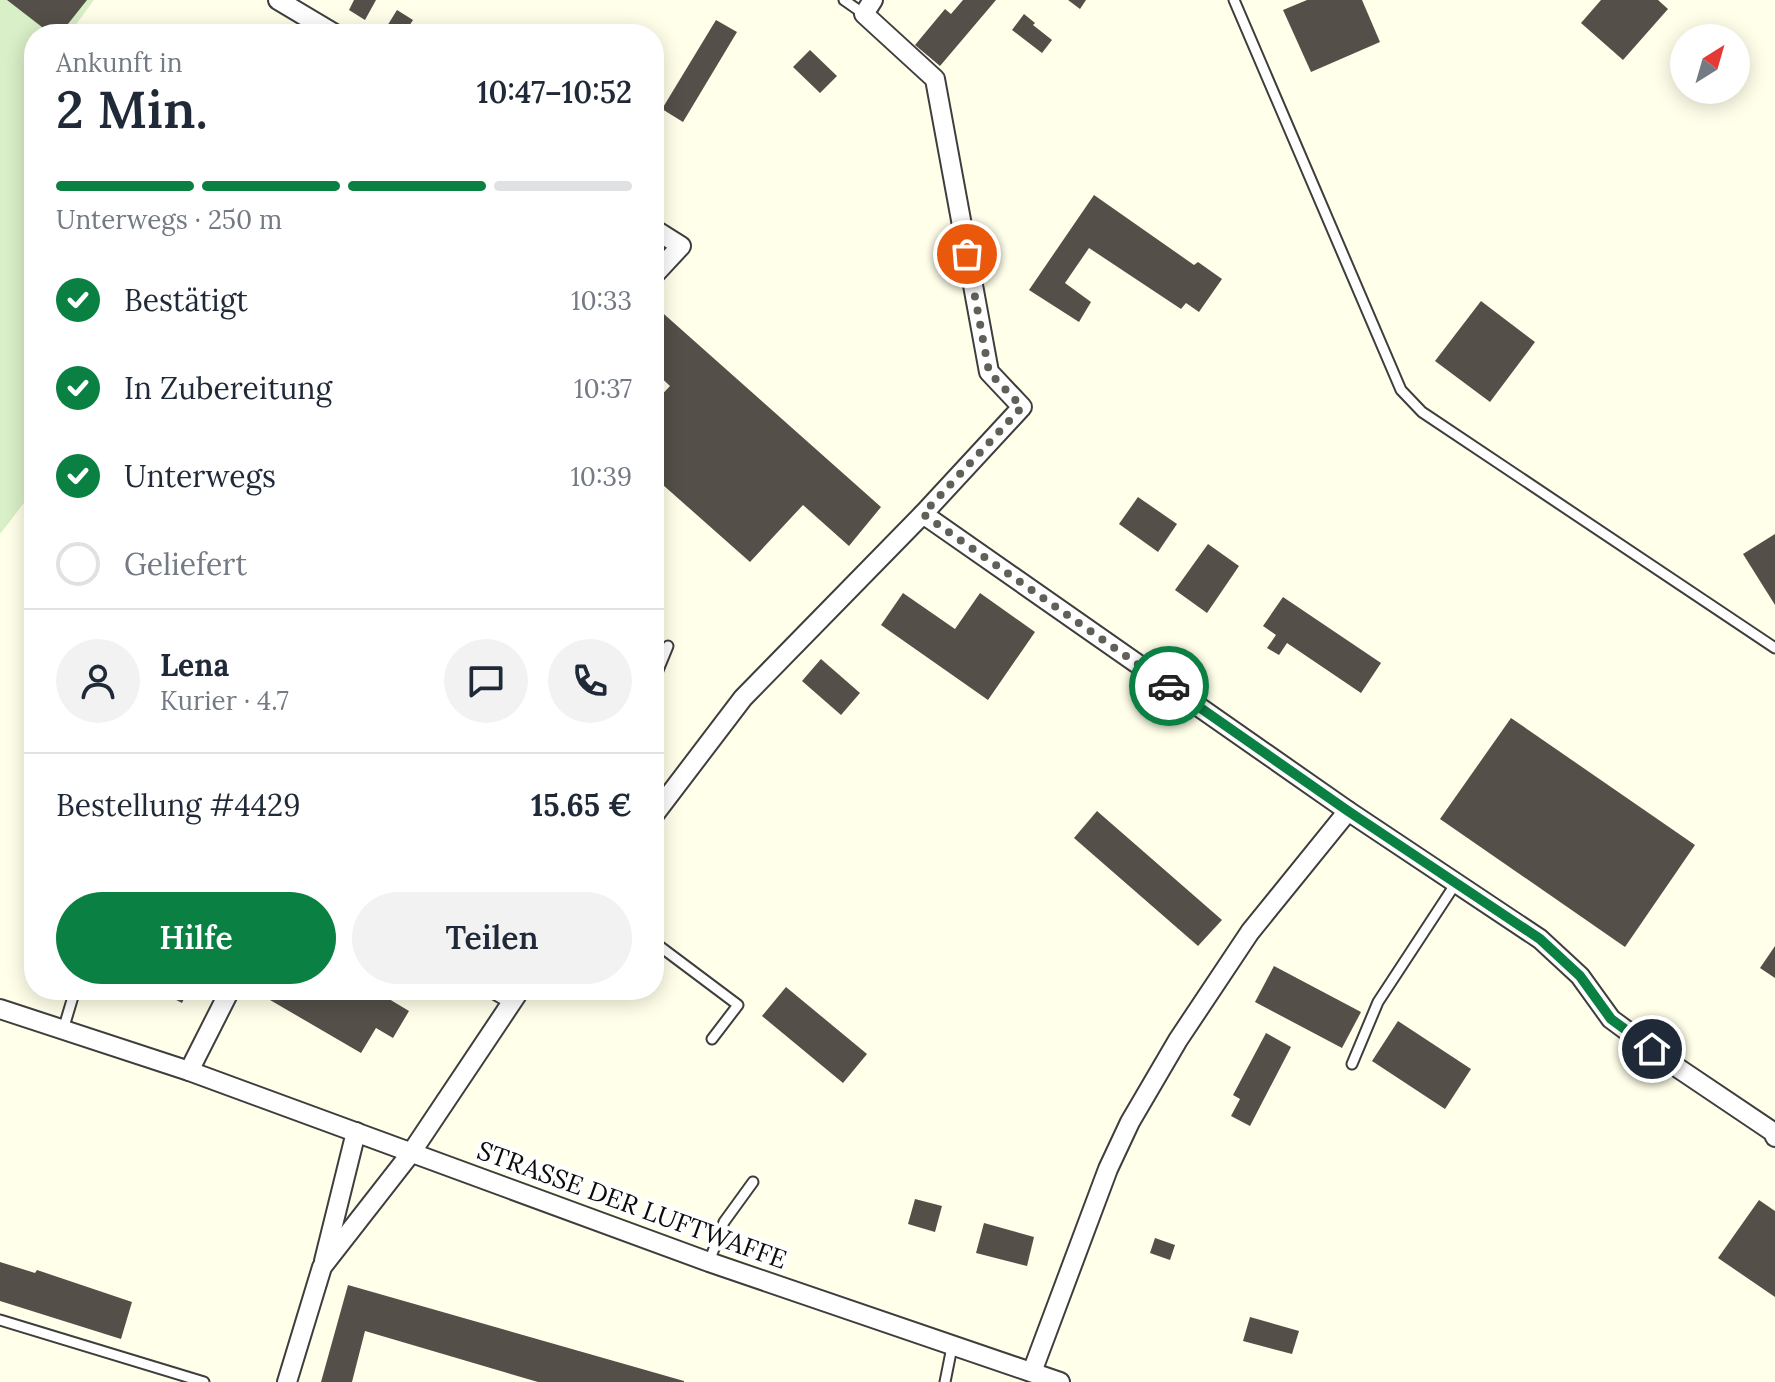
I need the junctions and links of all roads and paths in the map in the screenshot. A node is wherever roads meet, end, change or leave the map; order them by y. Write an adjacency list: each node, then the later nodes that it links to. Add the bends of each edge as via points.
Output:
1 (278, 0): 5 (street)
2 (844, 0): 4 (lane)
3 (1234, 0): 10 (lane, via 1401,390 1422,412)
4 (868, 7): 8 (street, via 935,79 989,372 1022,407)
5 (318, 24)
6 (664, 235): 7 (street, via 681,246)
7 (664, 264)
8 (923, 514): 12 (street, via 743,698); 13 (street)
9 (668, 646): 11 (lane)
10 (1775, 648)
11 (664, 656)
12 (664, 802)
13 (1348, 811): 14 (street); 32 (street, via 1250,932 1130,1122)
14 (1456, 883): 22 (lane, via 1378,1002); 25 (street, via 1540,939 1580,976 1611,1019)
15 (664, 950): 21 (lane, via 738,1005)
16 (72, 1000): 20 (lane)
17 (225, 1000): 23 (street)
18 (514, 1000): 26 (street)
19 (0, 1009): 20 (street, STRASSE DER LUFTWAFFE)
20 (63, 1030): 23 (street, STRASSE DER LUFTWAFFE)
21 (712, 1039)
22 (1352, 1064)
23 (189, 1071): 24 (street, STRASSE DER LUFTWAFFE)
24 (356, 1132): 26 (street, STRASSE DER LUFTWAFFE); 29 (street)
25 (1775, 1137)
26 (411, 1153): 28 (street, STRASSE DER LUFTWAFFE); 29 (street)
27 (753, 1182): 28 (lane, via 724,1222)
28 (709, 1262): 31 (street, STRASSE DER LUFTWAFFE)
29 (322, 1267): 34 (street)
30 (0, 1320): 33 (lane)
31 (952, 1347): 32 (street, STRASSE DER LUFTWAFFE); 35 (lane)
32 (1032, 1372): 36 (street, STRASSE DER LUFTWAFFE)
33 (204, 1382)
34 (287, 1382)
35 (945, 1382)
36 (1060, 1382)

